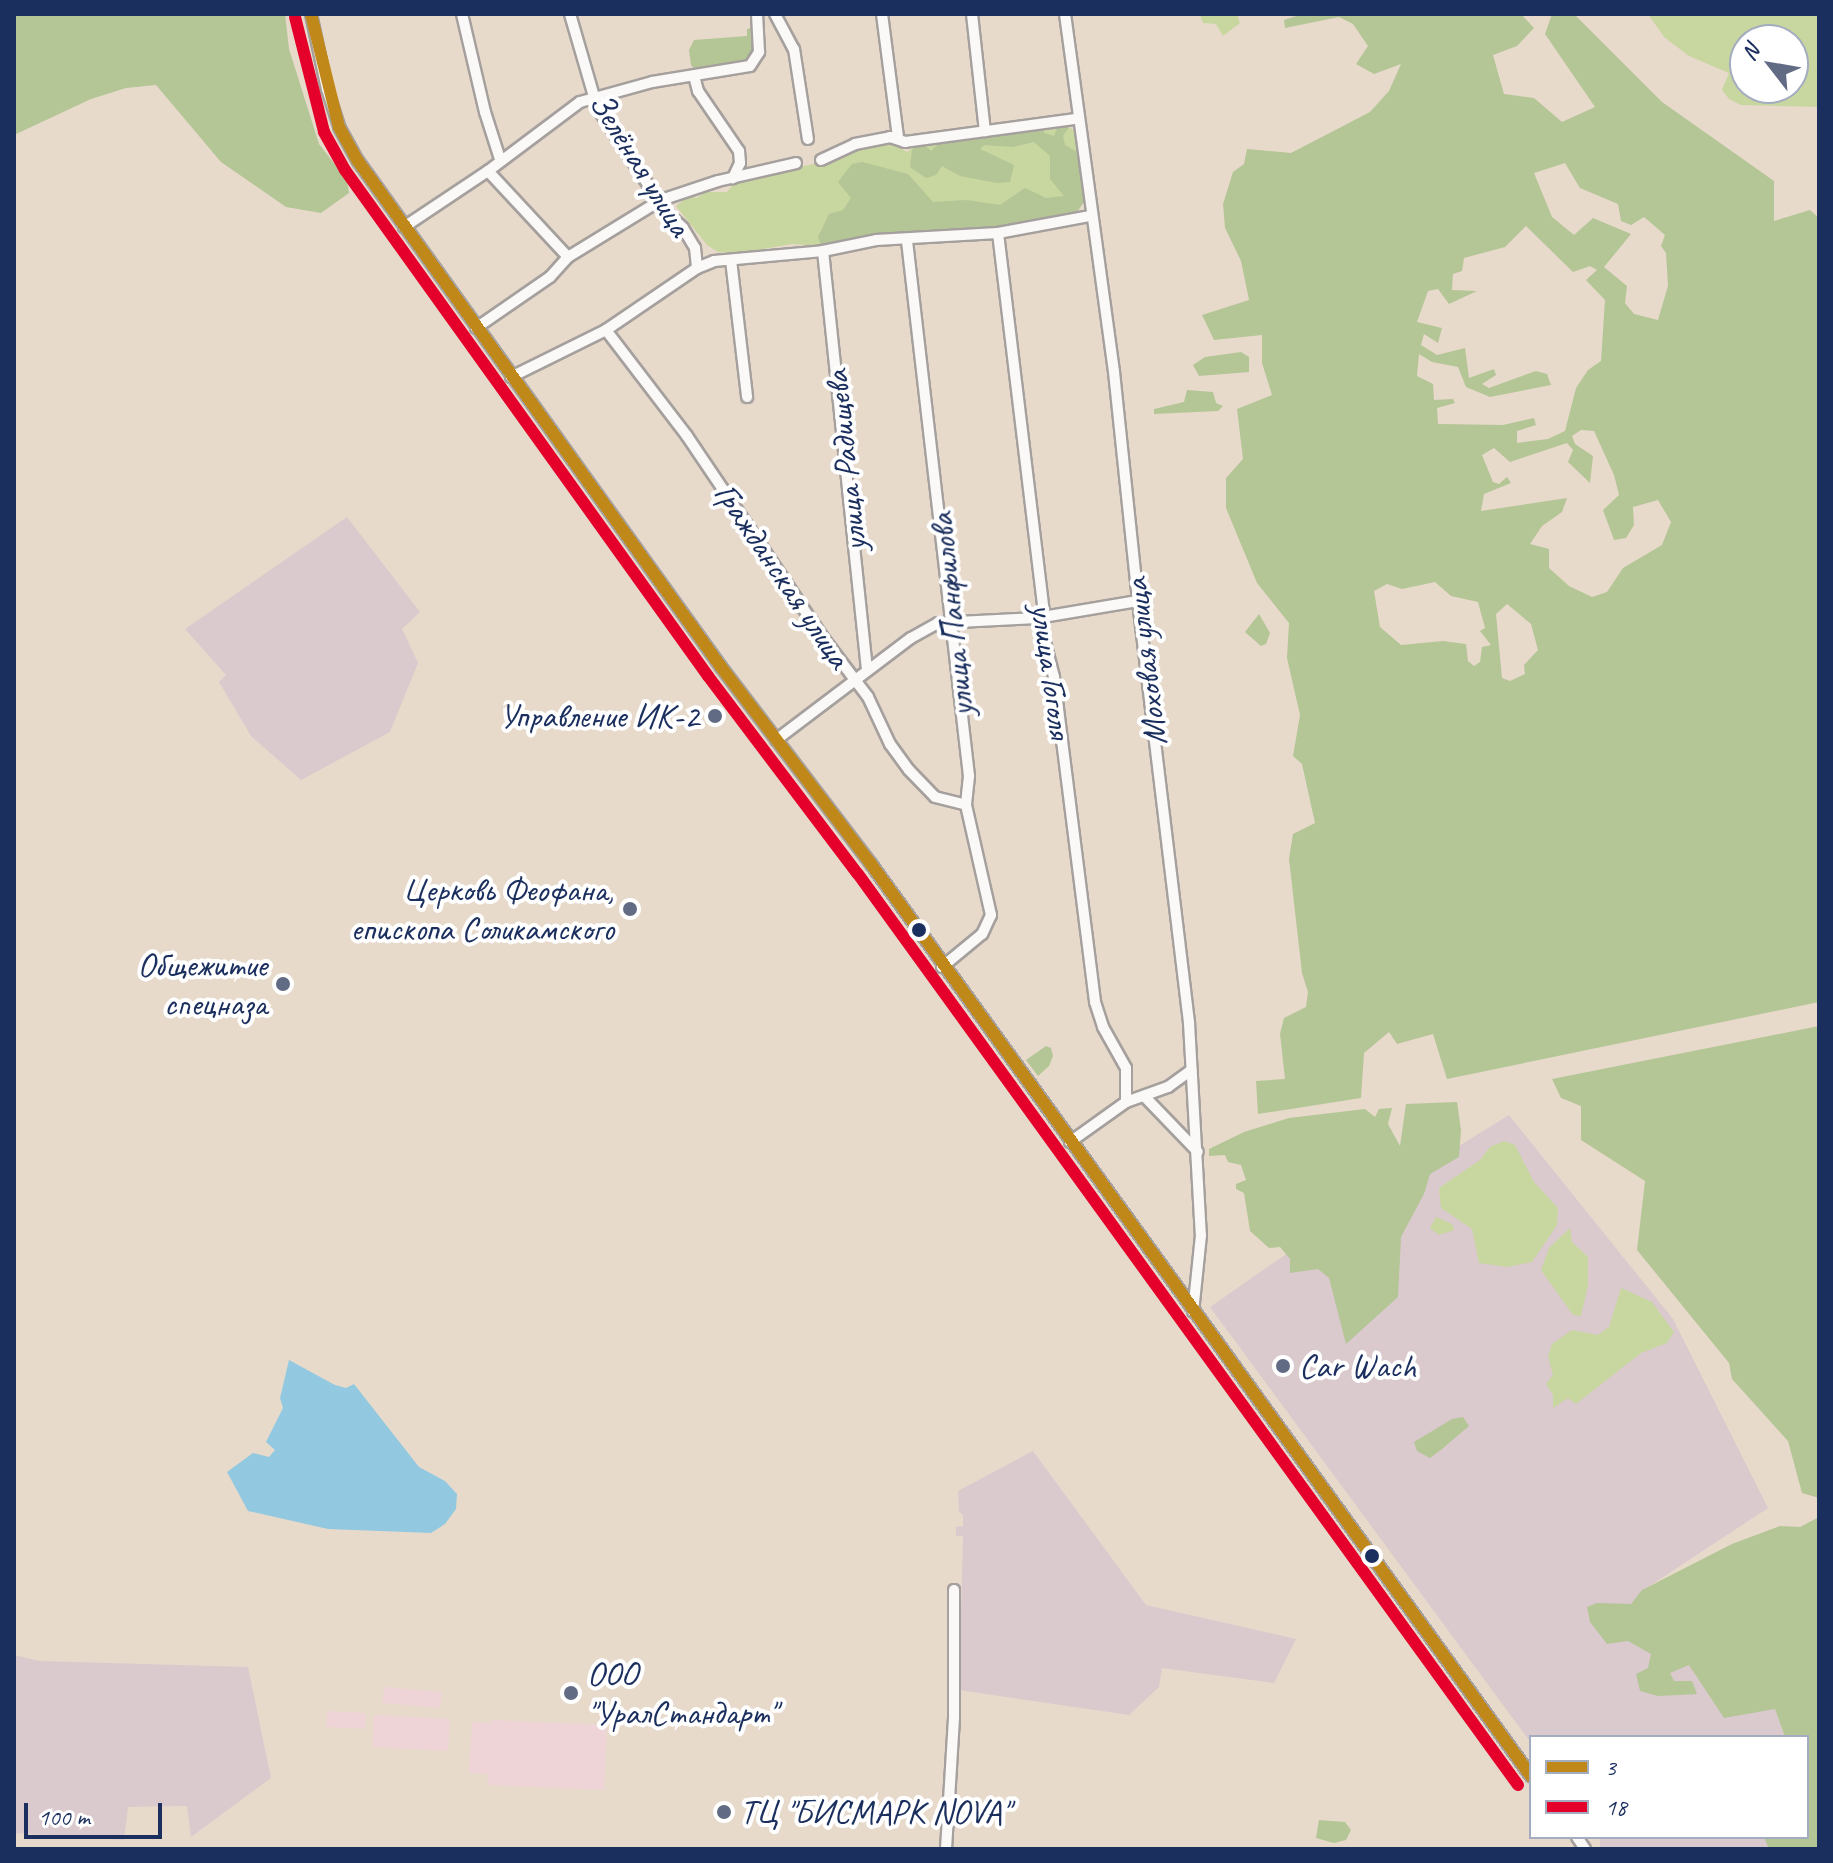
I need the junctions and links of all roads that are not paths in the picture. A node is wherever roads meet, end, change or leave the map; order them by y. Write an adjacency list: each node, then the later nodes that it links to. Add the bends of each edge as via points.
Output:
1 (311, 14): 22 (street, via 339,127)
2 (462, 14): 15 (street)
3 (570, 14): 10 (street, Зелёная улица)
4 (757, 14): 9 (street, via 757,58 750,66)
5 (775, 14): 14 (street, via 794,49)
6 (882, 14): 13 (street)
7 (972, 14): 12 (street)
8 (1065, 14): 11 (street, Моховая улица)
9 (694, 76): 10 (street); 19 (street, via 698,91 739,151)
10 (594, 98): 15 (street, via 580,102); 20 (street, Зелёная улица)
11 (1076, 119): 12 (street); 21 (street, Моховая улица)
12 (985, 131): 13 (street, via 905,142)
13 (898, 138): 16 (street, via 855,144)
14 (808, 139)
15 (500, 159): 18 (street)
16 (821, 160)
17 (796, 163): 19 (street)
18 (488, 171): 22 (street); 26 (street)
19 (733, 178): 20 (street)
20 (661, 200): 26 (street); 28 (street, Зелёная улица, via 695,248)
21 (1090, 216): 23 (street); 33 (street, Моховая улица, via 1114,372)
22 (404, 227): 29 (street)
23 (998, 233): 24 (street, via 925,235); 34 (street, улица Гоголя)
24 (907, 241): 25 (street, via 876,240); 35 (street, улица Панфилова)
25 (823, 251): 27 (street); 36 (street, улица Радищева)
26 (568, 257): 29 (street, via 550,277)
27 (731, 260): 28 (street); 32 (street, Зелёная улица)
28 (697, 268): 30 (street)
29 (476, 328): 31 (street)
30 (606, 330): 31 (street); 37 (street, Гражданская улица, via 687,436)
31 (511, 377): 38 (street)
32 (747, 397)
33 (1138, 601): 34 (street); 41 (street, Моховая улица)
34 (1044, 614): 35 (street); 43 (street, улица Гоголя, via 1041,627 1054,677 1095,1002 1126,1068)
35 (951, 623): 36 (street, via 938,623 911,638); 39 (street, улица Панфилова, via 969,776)
36 (867, 670): 37 (street)
37 (854, 680): 38 (street); 39 (street, Гражданская улица, via 909,770 935,797)
38 (776, 740): 40 (street)
39 (966, 805): 40 (street, улица Панфилова, via 991,915 982,934)
40 (942, 967): 44 (street)
41 (1191, 1070): 42 (street); 45 (street, Моховая улица)
42 (1145, 1097): 43 (street); 45 (street)
43 (1126, 1102): 44 (street)
44 (1070, 1142): 46 (street)
45 (1198, 1152): 46 (street, Моховая улица, via 1201,1235)
46 (1193, 1312): 48 (street)
47 (954, 1590): 49 (street)
48 (1529, 1773)
49 (946, 1849)

